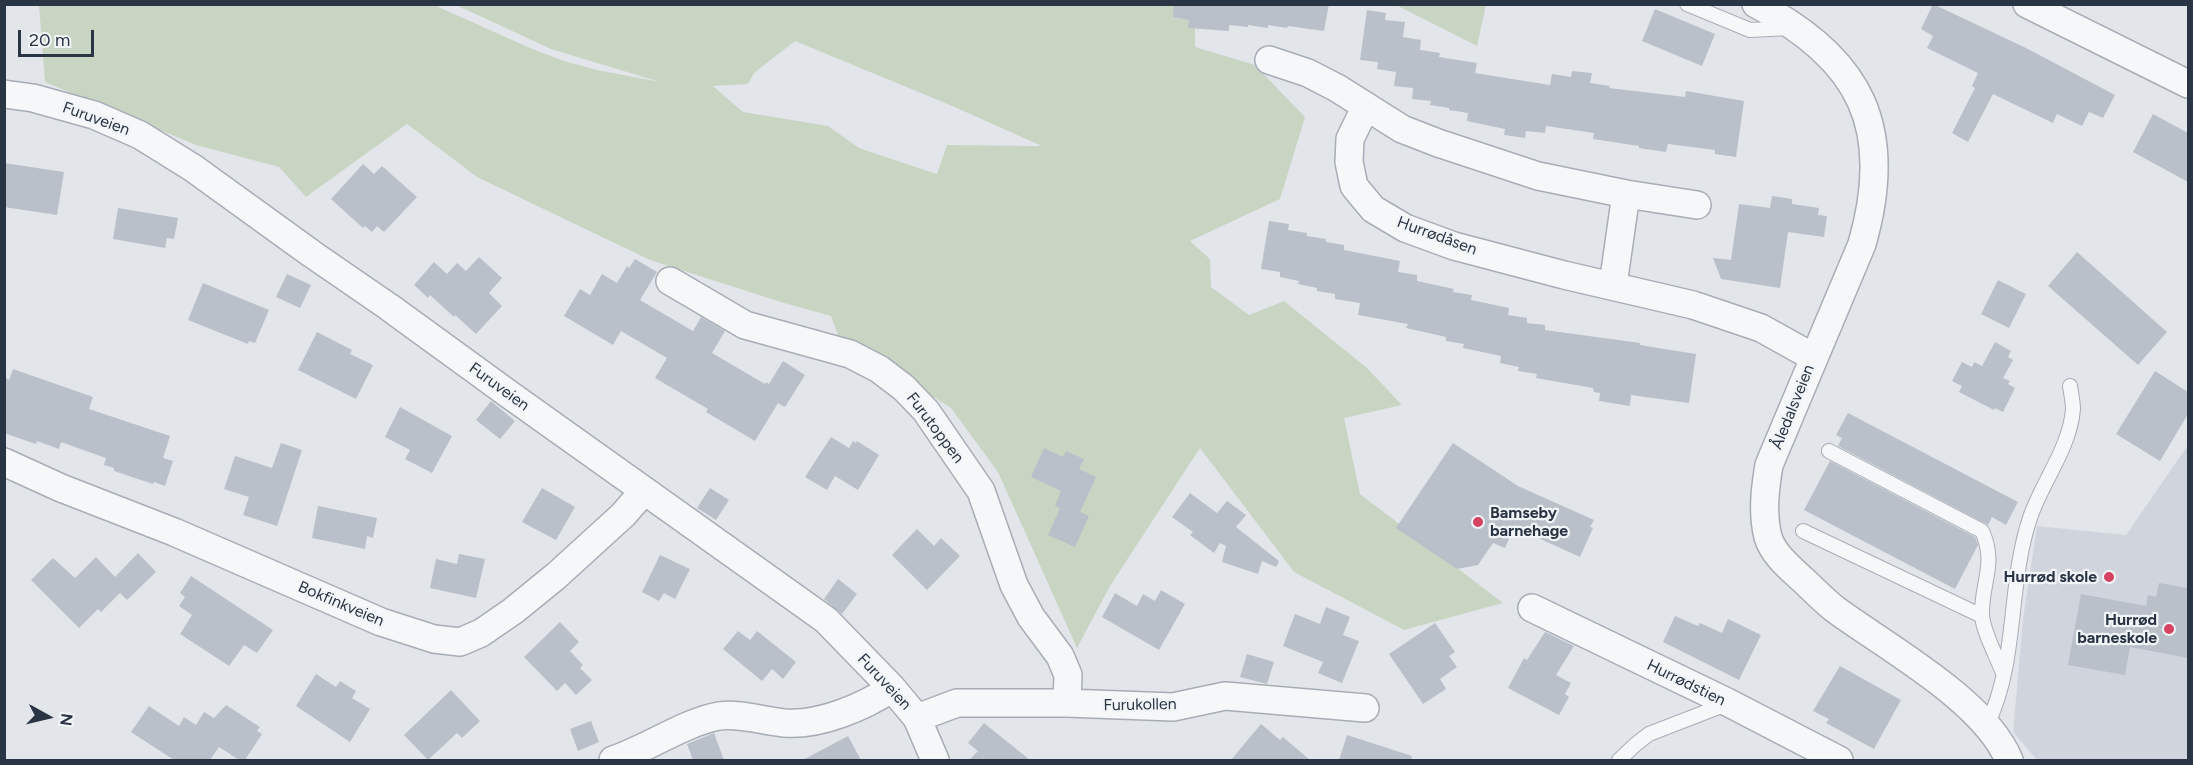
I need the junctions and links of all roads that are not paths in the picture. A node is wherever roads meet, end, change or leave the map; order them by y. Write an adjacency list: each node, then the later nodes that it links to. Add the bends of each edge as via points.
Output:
1 (1687, 4): 4 (lane, via 1750,30)
2 (1756, 4): 4 (street, Åledalsveien)
3 (2026, 4): 6 (street)
4 (1795, 28): 13 (street, Åledalsveien, via 1837,62 1857,91 1871,128 1875,170 1862,244)
5 (1269, 60): 8 (street, via 1308,73)
6 (2188, 84)
7 (4, 94): 17 (street, Furuveien, via 94,115 140,135 389,306)
8 (1366, 106): 9 (street, via 1402,129 1438,143 1538,176); 12 (street, Hurrødåsen, via 1350,139 1349,162 1354,186 1373,209 1405,228 1454,246)
9 (1626, 194): 10 (street); 12 (street)
10 (1697, 205)
11 (670, 281): 23 (street, Furutoppen, via 745,325 792,327 850,354 879,369 926,411 981,491 1014,585 1068,675)
12 (1613, 285): 13 (street, Hurrødåsen, via 1734,318)
13 (1814, 357): 27 (street, Åledalsveien, via 1770,465 1764,494 1769,540 1783,561 1833,608 1962,700)
14 (2070, 386): 21 (lane, via 2073,407 2069,434 2031,515 2020,553)
15 (1829, 451): 20 (lane, via 1982,531 1989,546 1989,560)
16 (4, 462): 17 (street, Bokfinkveien, via 381,622 434,639 460,642 482,633 556,576)
17 (644, 491): 22 (street, Furuveien, via 826,620)
18 (1803, 531): 20 (lane)
19 (1532, 608): 24 (street, Hurrødstien)
20 (1982, 616): 21 (lane)
21 (2004, 675): 27 (lane, via 1998,702)
22 (892, 688): 26 (street, Furuveien); 28 (street, via 857,708 813,720 786,723 734,715 717,717)
23 (1067, 704): 25 (street, Furukollen, via 1173,707 1225,696); 26 (street, Furukollen, via 957,703)
24 (1729, 704): 30 (lane, via 1649,734); 31 (street, Hurrødstien)
25 (1365, 708)
26 (917, 718): 29 (street, Furuveien)
27 (1987, 725): 32 (street, Åledalsveien)
28 (613, 760)
29 (934, 760)
30 (1618, 760)
31 (1839, 760)
32 (2009, 760)

